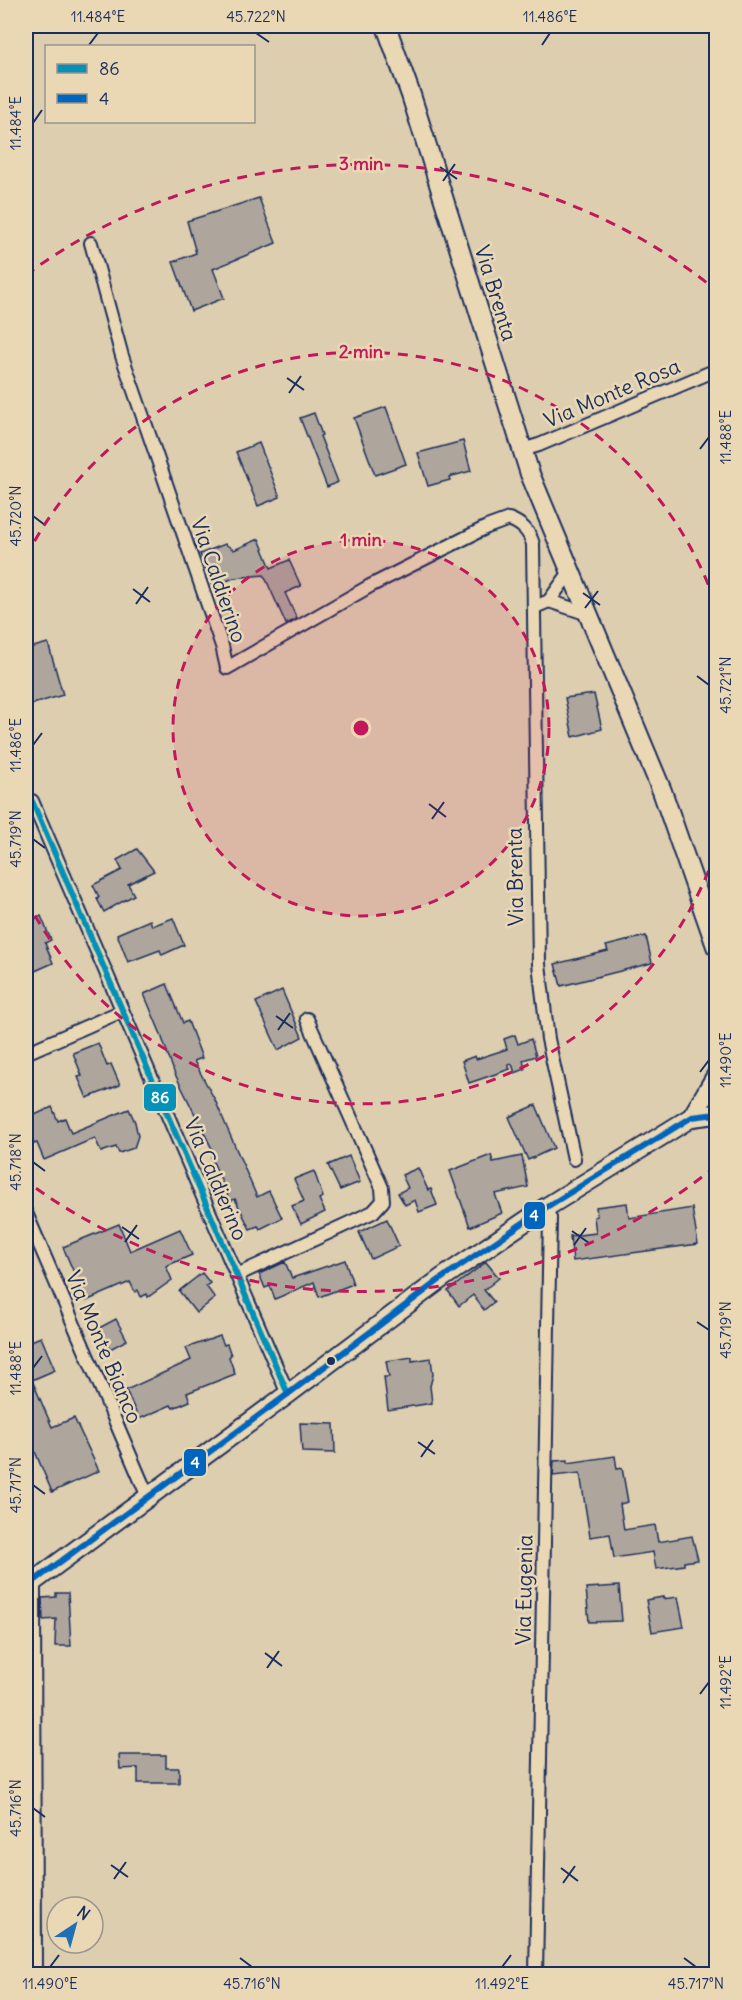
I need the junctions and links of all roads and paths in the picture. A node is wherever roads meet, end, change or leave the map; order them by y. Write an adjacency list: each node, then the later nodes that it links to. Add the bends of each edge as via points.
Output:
1 (386, 26): 4 (street, Via Brenta)
2 (91, 243): 7 (street, Via Caldierino, via 122,356 227,668 370,586 509,519 525,527 533,544)
3 (717, 370): 4 (street, Via Monte Rosa)
4 (522, 450): 5 (street, Via Brenta)
5 (570, 572): 6 (street); 8 (street, Via Brenta)
6 (549, 601): 7 (street); 8 (street)
7 (535, 607): 17 (street, Via Brenta, via 539,964 548,1039)
8 (588, 614): 10 (street, Via Brenta, via 662,791)
9 (32, 801): 11 (street, Via Caldierino)
10 (717, 946)
11 (122, 1011): 13 (street); 20 (street, Via Caldierino)
12 (307, 1019): 20 (street, Via Caldierino, via 382,1188 382,1201 373,1212)
13 (26, 1053)
14 (717, 1076): 16 (street)
15 (717, 1114): 16 (street)
16 (692, 1117): 18 (street)
17 (574, 1158)
18 (545, 1208): 21 (street, via 442,1278); 25 (street, Via Eugenia, via 550,1218)
19 (26, 1213): 22 (street, Via Monte Bianco)
20 (237, 1275): 21 (street, Via Caldierino)
21 (288, 1394): 22 (street)
22 (148, 1497): 23 (street)
23 (30, 1584): 24 (street)
24 (35, 1974)
25 (536, 1974)

